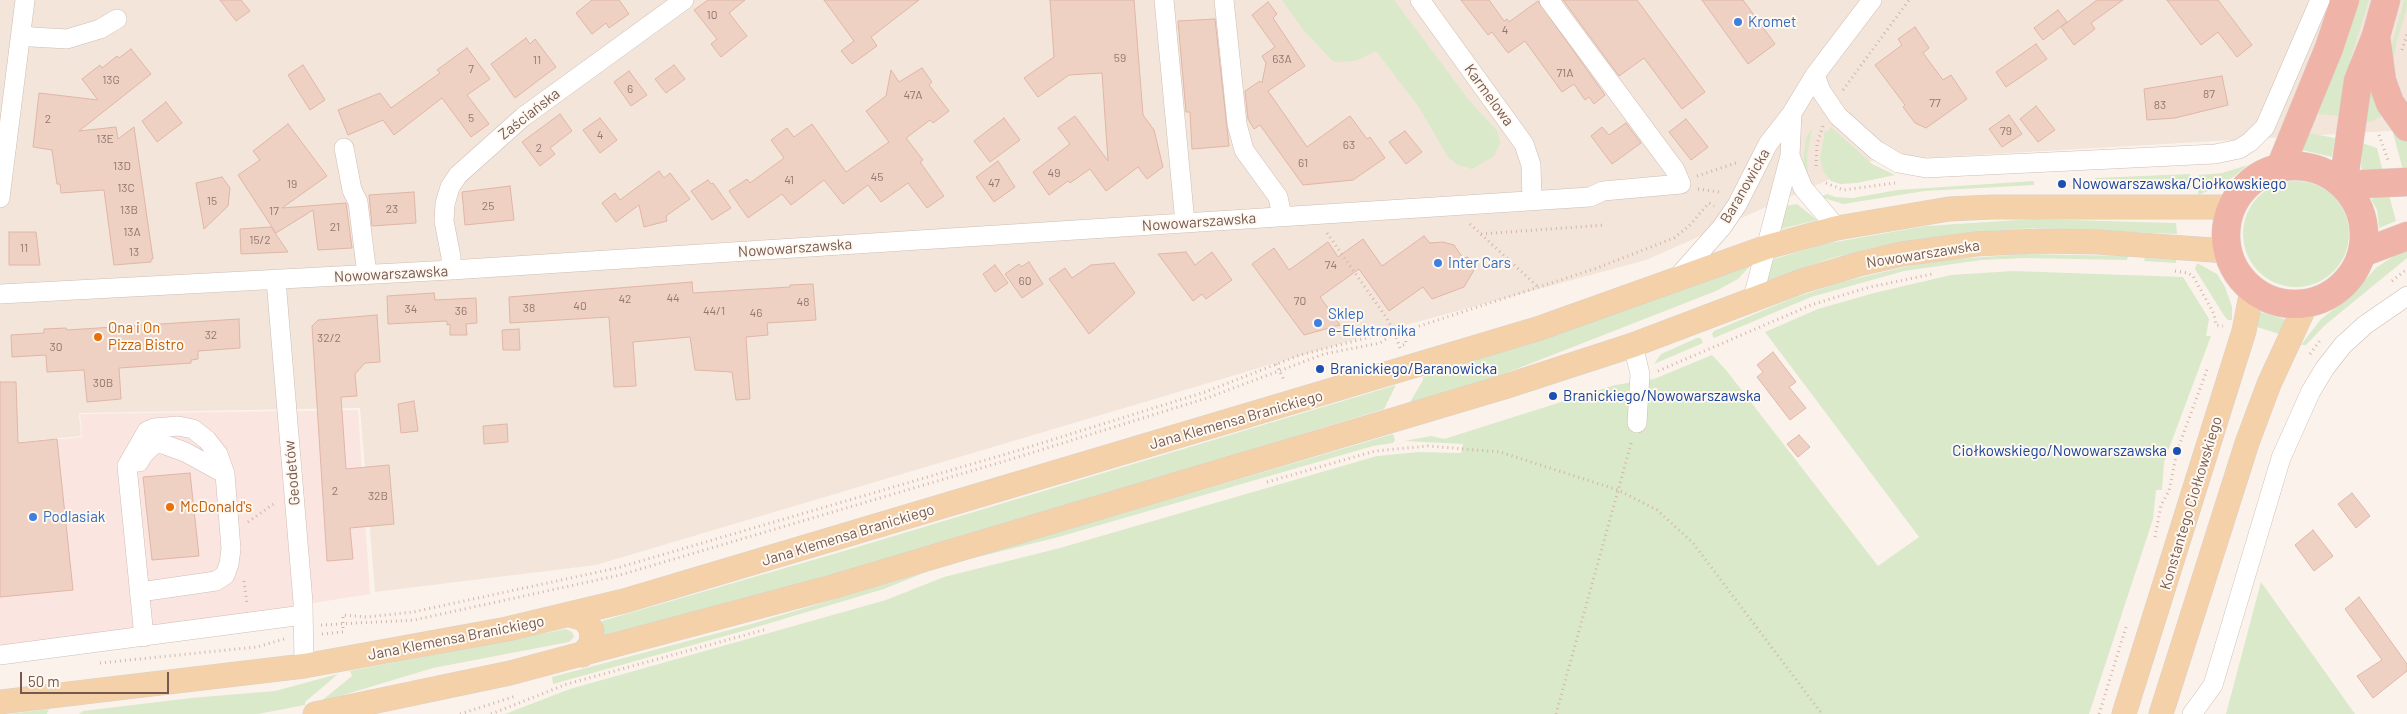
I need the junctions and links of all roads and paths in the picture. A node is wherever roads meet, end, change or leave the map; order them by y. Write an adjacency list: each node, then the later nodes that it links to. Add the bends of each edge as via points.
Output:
1 (25, 0): 13 (street)
2 (684, 0): 11 (street, Zaściańska)
3 (1164, 0): 32 (street)
4 (1224, 0): 30 (street, via 1237,124 1244,150 1278,197)
5 (1420, 0): 28 (street, Karmelowa, via 1524,144 1531,165)
6 (1549, 0): 25 (street, via 1675,170)
7 (1872, 0): 15 (street, Baranowicka)
8 (2320, 0): 15 (street, via 2265,127 2239,149 2215,154 1926,168 1898,163 1876,150 1838,116 1821,91)
9 (2345, 0): 21 (highway, via 2322,67)
10 (2386, 0): 14 (highway)
11 (662, 7): 41 (street, Zaściańska, via 523,118 458,175 445,204 444,221)
12 (117, 19): 13 (street, via 100,29 67,39)
13 (21, 34): 27 (street)
14 (2376, 36): 17 (highway, via 2382,81 2390,103); 26 (highway, via 2358,82)
15 (1815, 75): 16 (street, Baranowicka)
16 (1792, 113): 19 (street, Baranowicka); 46 (street, Baranowicka, via 1768,144 1722,227)
17 (2407, 127)
18 (344, 148): 44 (street, via 352,190 358,202)
19 (1790, 156): 34 (street, Baranowicka, via 1803,188); 38 (street, Baranowicka)
20 (1736, 163): 25 (path)
21 (2280, 168): 26 (highway, via 2314,168); 29 (highway, via 2251,181)
22 (1825, 182): 23 (path, via 1843,190)
23 (1894, 182)
24 (2407, 182): 26 (highway)
25 (1681, 184): 28 (street, Nowowarszawska, via 1603,191 1590,197)
26 (2343, 185): 40 (highway, via 2362,216)
27 (0, 198)
28 (1532, 200): 30 (street, Nowowarszawska)
29 (2232, 207): 34 (main road, via 1949,209); 39 (highway, via 2226,229)
30 (1282, 216): 32 (street, Nowowarszawska)
31 (1466, 221): 36 (path)
32 (1185, 223): 41 (street, Nowowarszawska)
33 (1605, 225): 36 (path)
34 (1837, 228): 38 (main road)
35 (1325, 230): 54 (path, via 1386,317)
36 (1481, 234): 47 (path)
37 (2407, 236): 40 (highway)
38 (1766, 247): 46 (main road); 51 (street, Baranowicka)
39 (2227, 251): 48 (highway, via 2241,279); 51 (main road, Nowowarszawska, via 2097,242 1976,244 1902,254 1859,264)
40 (2362, 253): 52 (highway, via 2347,281 2321,300)
41 (451, 270): 44 (street, Nowowarszawska)
42 (2172, 270): 55 (path, via 2193,276 2214,314 2216,325 2222,326)
43 (1934, 273): 61 (path, via 1866,288 1812,305 1653,373)
44 (367, 275): 45 (street, Nowowarszawska)
45 (276, 280): 49 (street, Nowowarszawska); 69 (street, Geodetów)
46 (1675, 280): 68 (main road, Jana Klemensa Branickiego, via 1538,330)
47 (1538, 286)
48 (2252, 290): 52 (highway, via 2278,303); 90 (main road, Konstantego Ciołkowskiego, via 2244,331)
49 (0, 294)
50 (2407, 296): 92 (street, via 2343,345 2311,391 2281,458 2212,685)
51 (1753, 298): 56 (main road, Nowowarszawska)
52 (2306, 304): 91 (main road, via 2269,384 2247,443)
53 (1405, 331): 57 (path, via 1406,344)
54 (1394, 334): 58 (path, via 1321,349); 60 (path, via 1380,343 1324,354)
55 (2220, 334)
56 (1633, 344): 61 (street); 77 (main road, via 1427,410 832,588)
57 (1390, 349)
58 (1276, 364): 60 (path); 71 (path, via 1205,392 1013,452 617,568 413,612 343,616)
59 (2209, 364): 66 (path, via 2177,451)
60 (1279, 370): 62 (path, via 1283,381); 71 (path, via 1207,398 620,575 414,620)
61 (1640, 374): 63 (street)
62 (1291, 378)
63 (1637, 423): 65 (path)
64 (1260, 484): 65 (path, via 1375,451 1428,446 1500,452)
65 (1618, 490): 87 (path); 88 (path, via 1657,510 1693,544)
66 (2154, 540)
67 (140, 592): 67 (street, via 216,581 225,575 230,564 225,474 218,454 193,429 178,426 147,431 128,466); 74 (street)
68 (570, 615): 77 (main road, via 584,619 592,630 591,644); 79 (main road, Jana Klemensa Branickiego)
69 (303, 621): 71 (path); 74 (street); 79 (street, Geodetów)
70 (2128, 622): 89 (path)
71 (343, 623): 73 (path, via 343,632)
72 (771, 628): 86 (path, via 567,684)
73 (337, 633)
74 (144, 637): 76 (street)
75 (277, 640): 78 (path, via 257,647)
76 (0, 655)
77 (582, 655): 84 (main road)
78 (90, 664)
79 (304, 666): 81 (main road, Jana Klemensa Branickiego)
80 (524, 692): 85 (path)
81 (77, 693): 82 (main road, Jana Klemensa Branickiego); 83 (main road, via 68,699)
82 (0, 702)
83 (60, 714)
84 (315, 714)
85 (460, 714)
86 (491, 714)
87 (1556, 714)
88 (1822, 714)
89 (2099, 714)
90 (2124, 714)
91 (2161, 714)
92 (2192, 714)

